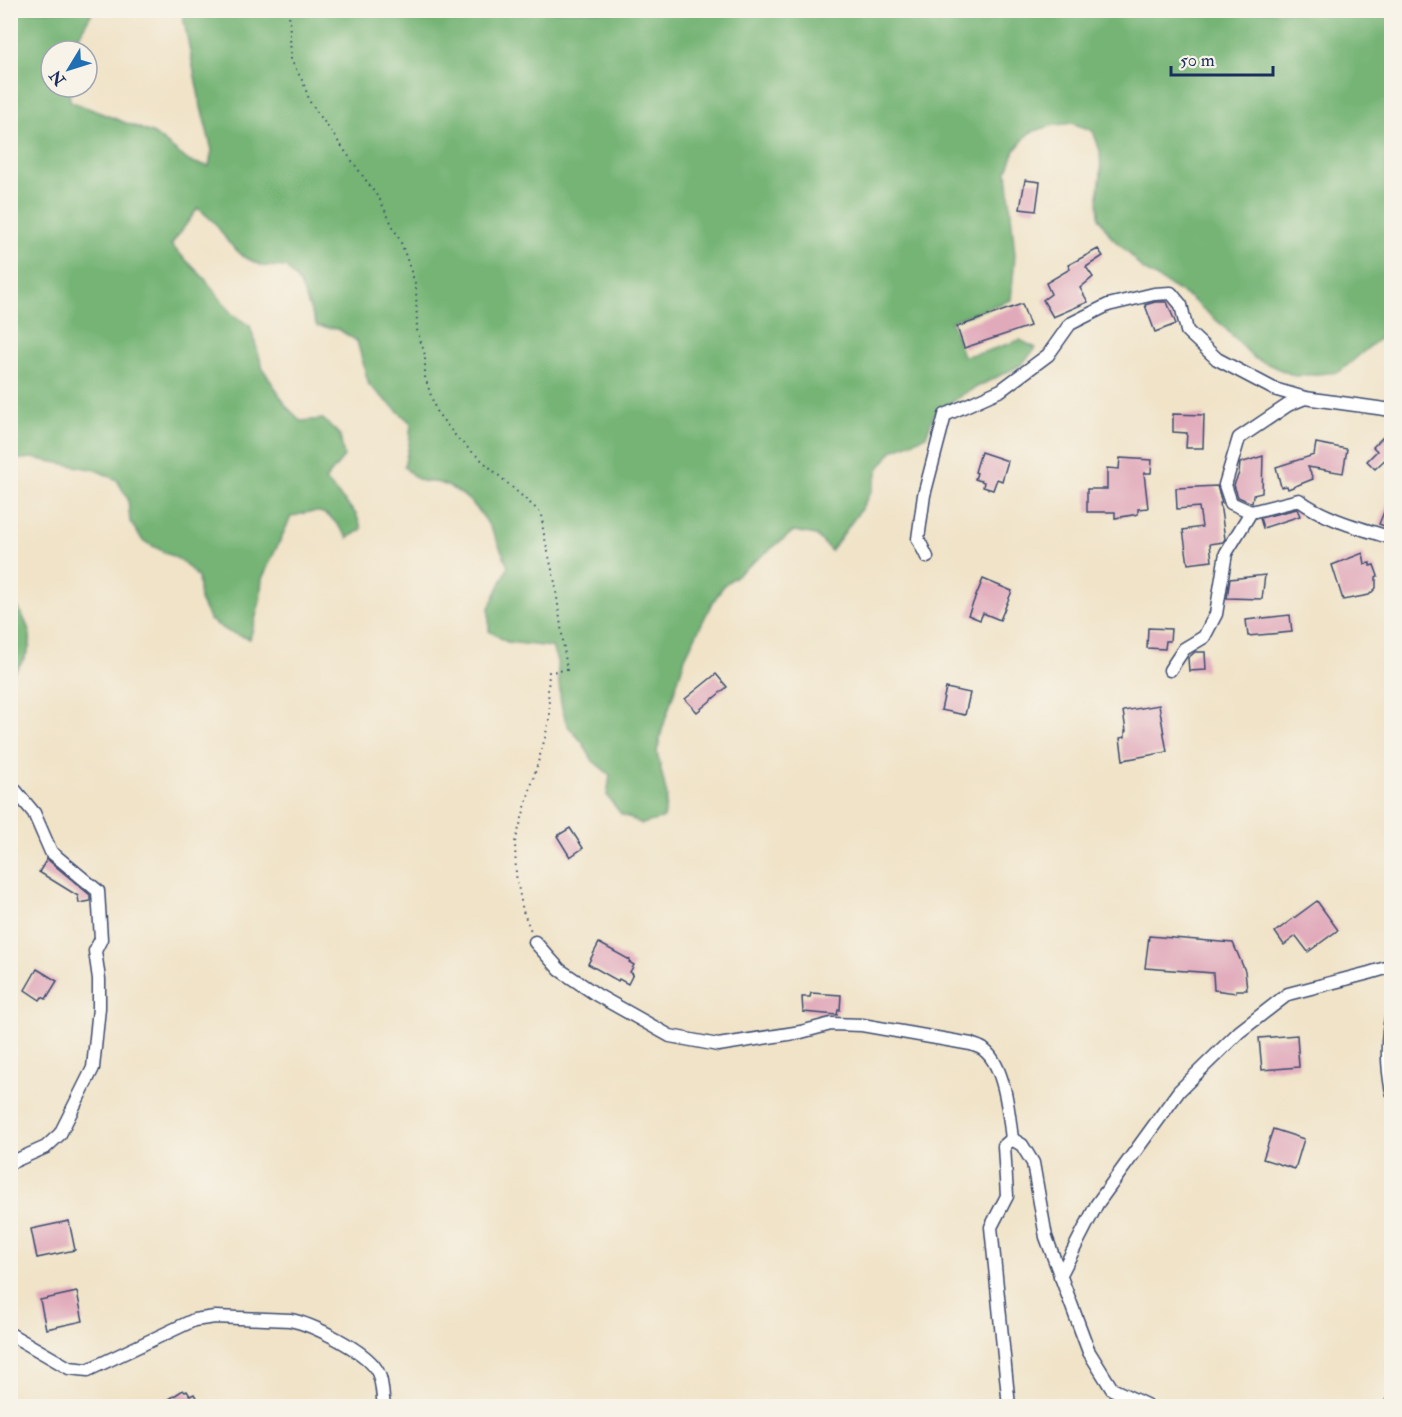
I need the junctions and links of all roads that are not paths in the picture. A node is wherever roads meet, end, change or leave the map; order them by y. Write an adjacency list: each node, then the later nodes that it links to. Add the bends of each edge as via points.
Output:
1 (1305, 398): 2 (street); 3 (street, via 1239,438 1226,485 1231,503); 5 (street, via 1274,389 1217,359 1187,331 1181,305 1171,293 1108,305 1070,324 1048,355 1001,390 945,415 924,495 918,539)
2 (1392, 410)
3 (1251, 512): 4 (street, via 1299,500 1312,510); 6 (street, via 1226,553 1215,614 1204,637 1184,649)
4 (1392, 538)
5 (927, 557)
6 (1170, 670)
7 (10, 784): 13 (street, via 34,813 51,852 98,891 101,939 95,951 99,1008 93,1068 60,1134 46,1147)
8 (535, 942): 12 (street, via 560,970 670,1036 718,1045 831,1024 862,1025 971,1044 985,1050 999,1071)
9 (1392, 964): 14 (street, via 1288,994 1239,1032 1179,1091 1097,1204)
10 (1392, 1014): 11 (street, via 1388,1042)
11 (1392, 1092)
12 (1012, 1139): 14 (street, via 1022,1145 1033,1163 1046,1237); 18 (street, via 1004,1146 1008,1196 991,1227)
13 (10, 1163)
14 (1060, 1276): 19 (street, via 1089,1352 1112,1389)
15 (10, 1334): 17 (street, via 69,1368 88,1370 194,1320 215,1317 303,1322 370,1362 378,1371)
16 (1392, 1403): 20 (street)
17 (384, 1407)
18 (1009, 1407)
19 (1148, 1407)
20 (1389, 1407)

